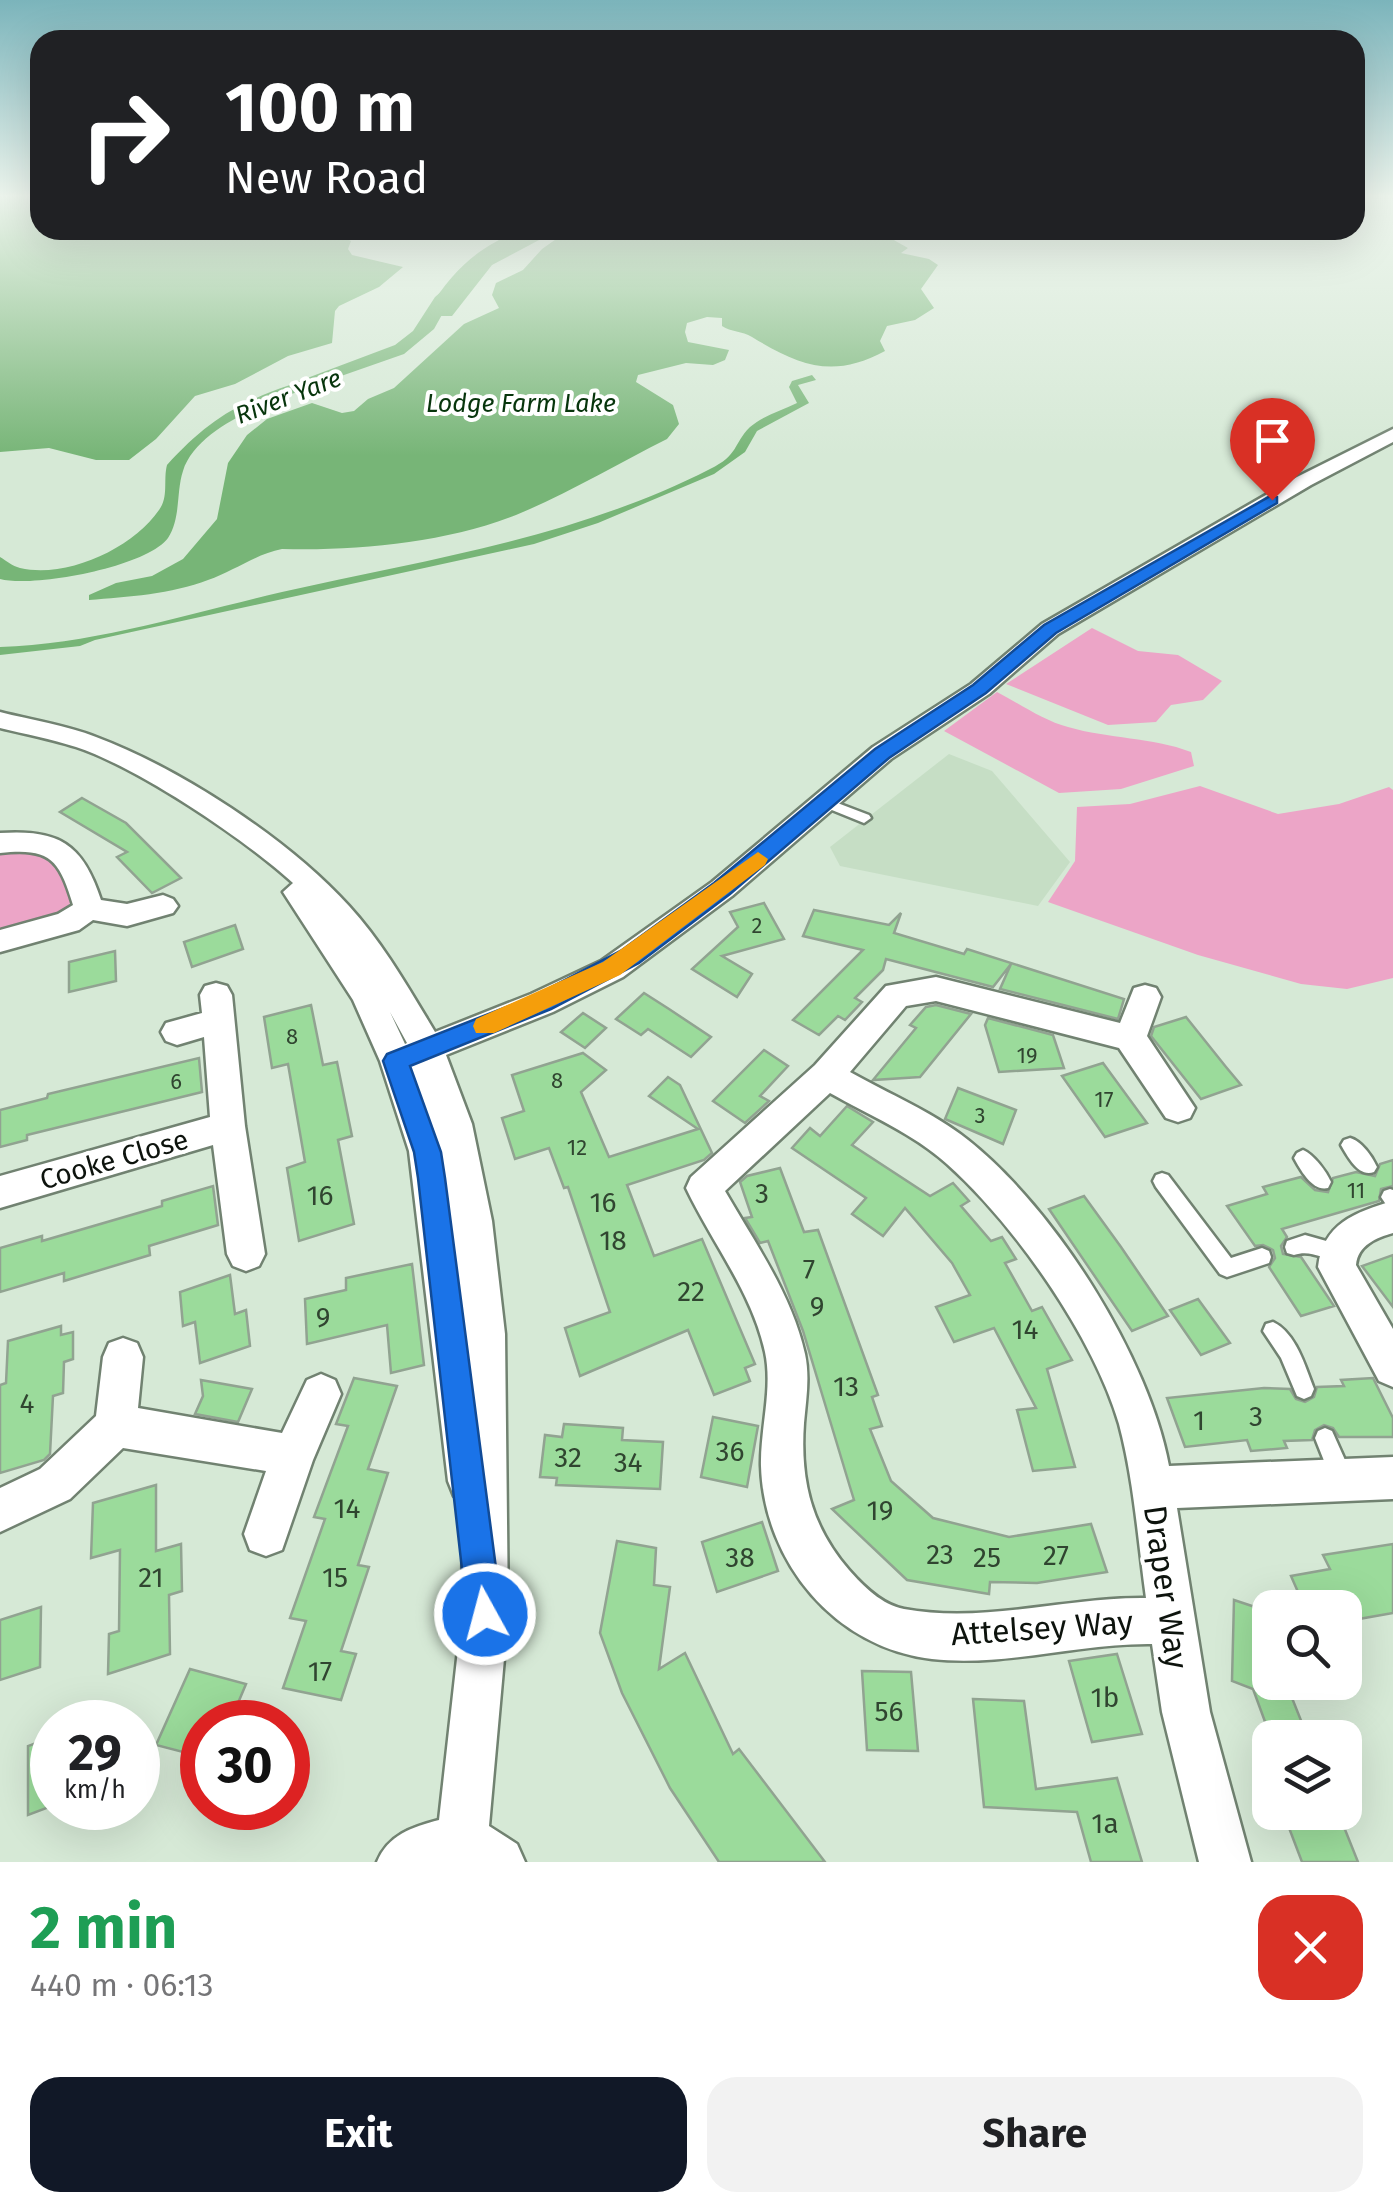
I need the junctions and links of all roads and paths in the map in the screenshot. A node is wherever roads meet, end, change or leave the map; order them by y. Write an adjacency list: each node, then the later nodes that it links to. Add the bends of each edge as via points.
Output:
1 (1393, 435): 3 (street, via 1050,629 980,689 882,753)
2 (0, 720): 12 (street, via 86,742 222,815 300,873 393,989)
3 (827, 802): 4 (lane); 12 (street, via 612,968)
4 (864, 818)
5 (0, 843): 7 (street, via 29,839 67,855)
6 (163, 906): 7 (street, via 127,914)
7 (89, 909): 8 (street, via 68,922)
8 (0, 941)
9 (1146, 997): 11 (street)
10 (177, 1032): 15 (street, Cooke Close, via 217,1008)
11 (1130, 1038): 13 (street, via 936,990 897,995); 14 (street)
12 (412, 1055): 40 (street, via 485,1614)
13 (814, 1088): 36 (street, via 957,1152 1011,1208 1061,1274 1119,1374 1138,1420); 39 (street, Attelsey Way, via 704,1188 785,1353 784,1502 809,1558 850,1606 900,1632 977,1639 1120,1619)
14 (1178, 1108)
15 (228, 1126): 21 (street, Cooke Close); 24 (street, Cooke Close)
16 (1350, 1145): 18 (lane)
17 (1303, 1158): 20 (lane)
18 (1368, 1168)
19 (1162, 1181): 25 (lane, via 1227,1268)
20 (1322, 1182)
21 (0, 1192)
22 (1369, 1218): 23 (lane); 28 (street, via 1337,1267)
23 (1294, 1247)
24 (246, 1254)
25 (1262, 1257)
26 (1272, 1331): 29 (lane)
27 (123, 1357): 31 (street)
28 (1393, 1367)
29 (1304, 1389)
30 (321, 1394): 33 (street)
31 (116, 1426): 33 (street); 37 (street, via 55,1484)
32 (1325, 1438): 35 (lane)
33 (293, 1456): 38 (street)
34 (1393, 1478): 35 (street, Draper Way)
35 (1344, 1482): 36 (street, Draper Way)
36 (1152, 1488): 39 (street, Draper Way)
37 (0, 1510)
38 (266, 1534)
39 (1169, 1622): 42 (street, Draper Way)
40 (480, 1852): 41 (street, via 416,1850)
41 (402, 1862)
42 (1225, 1862)

